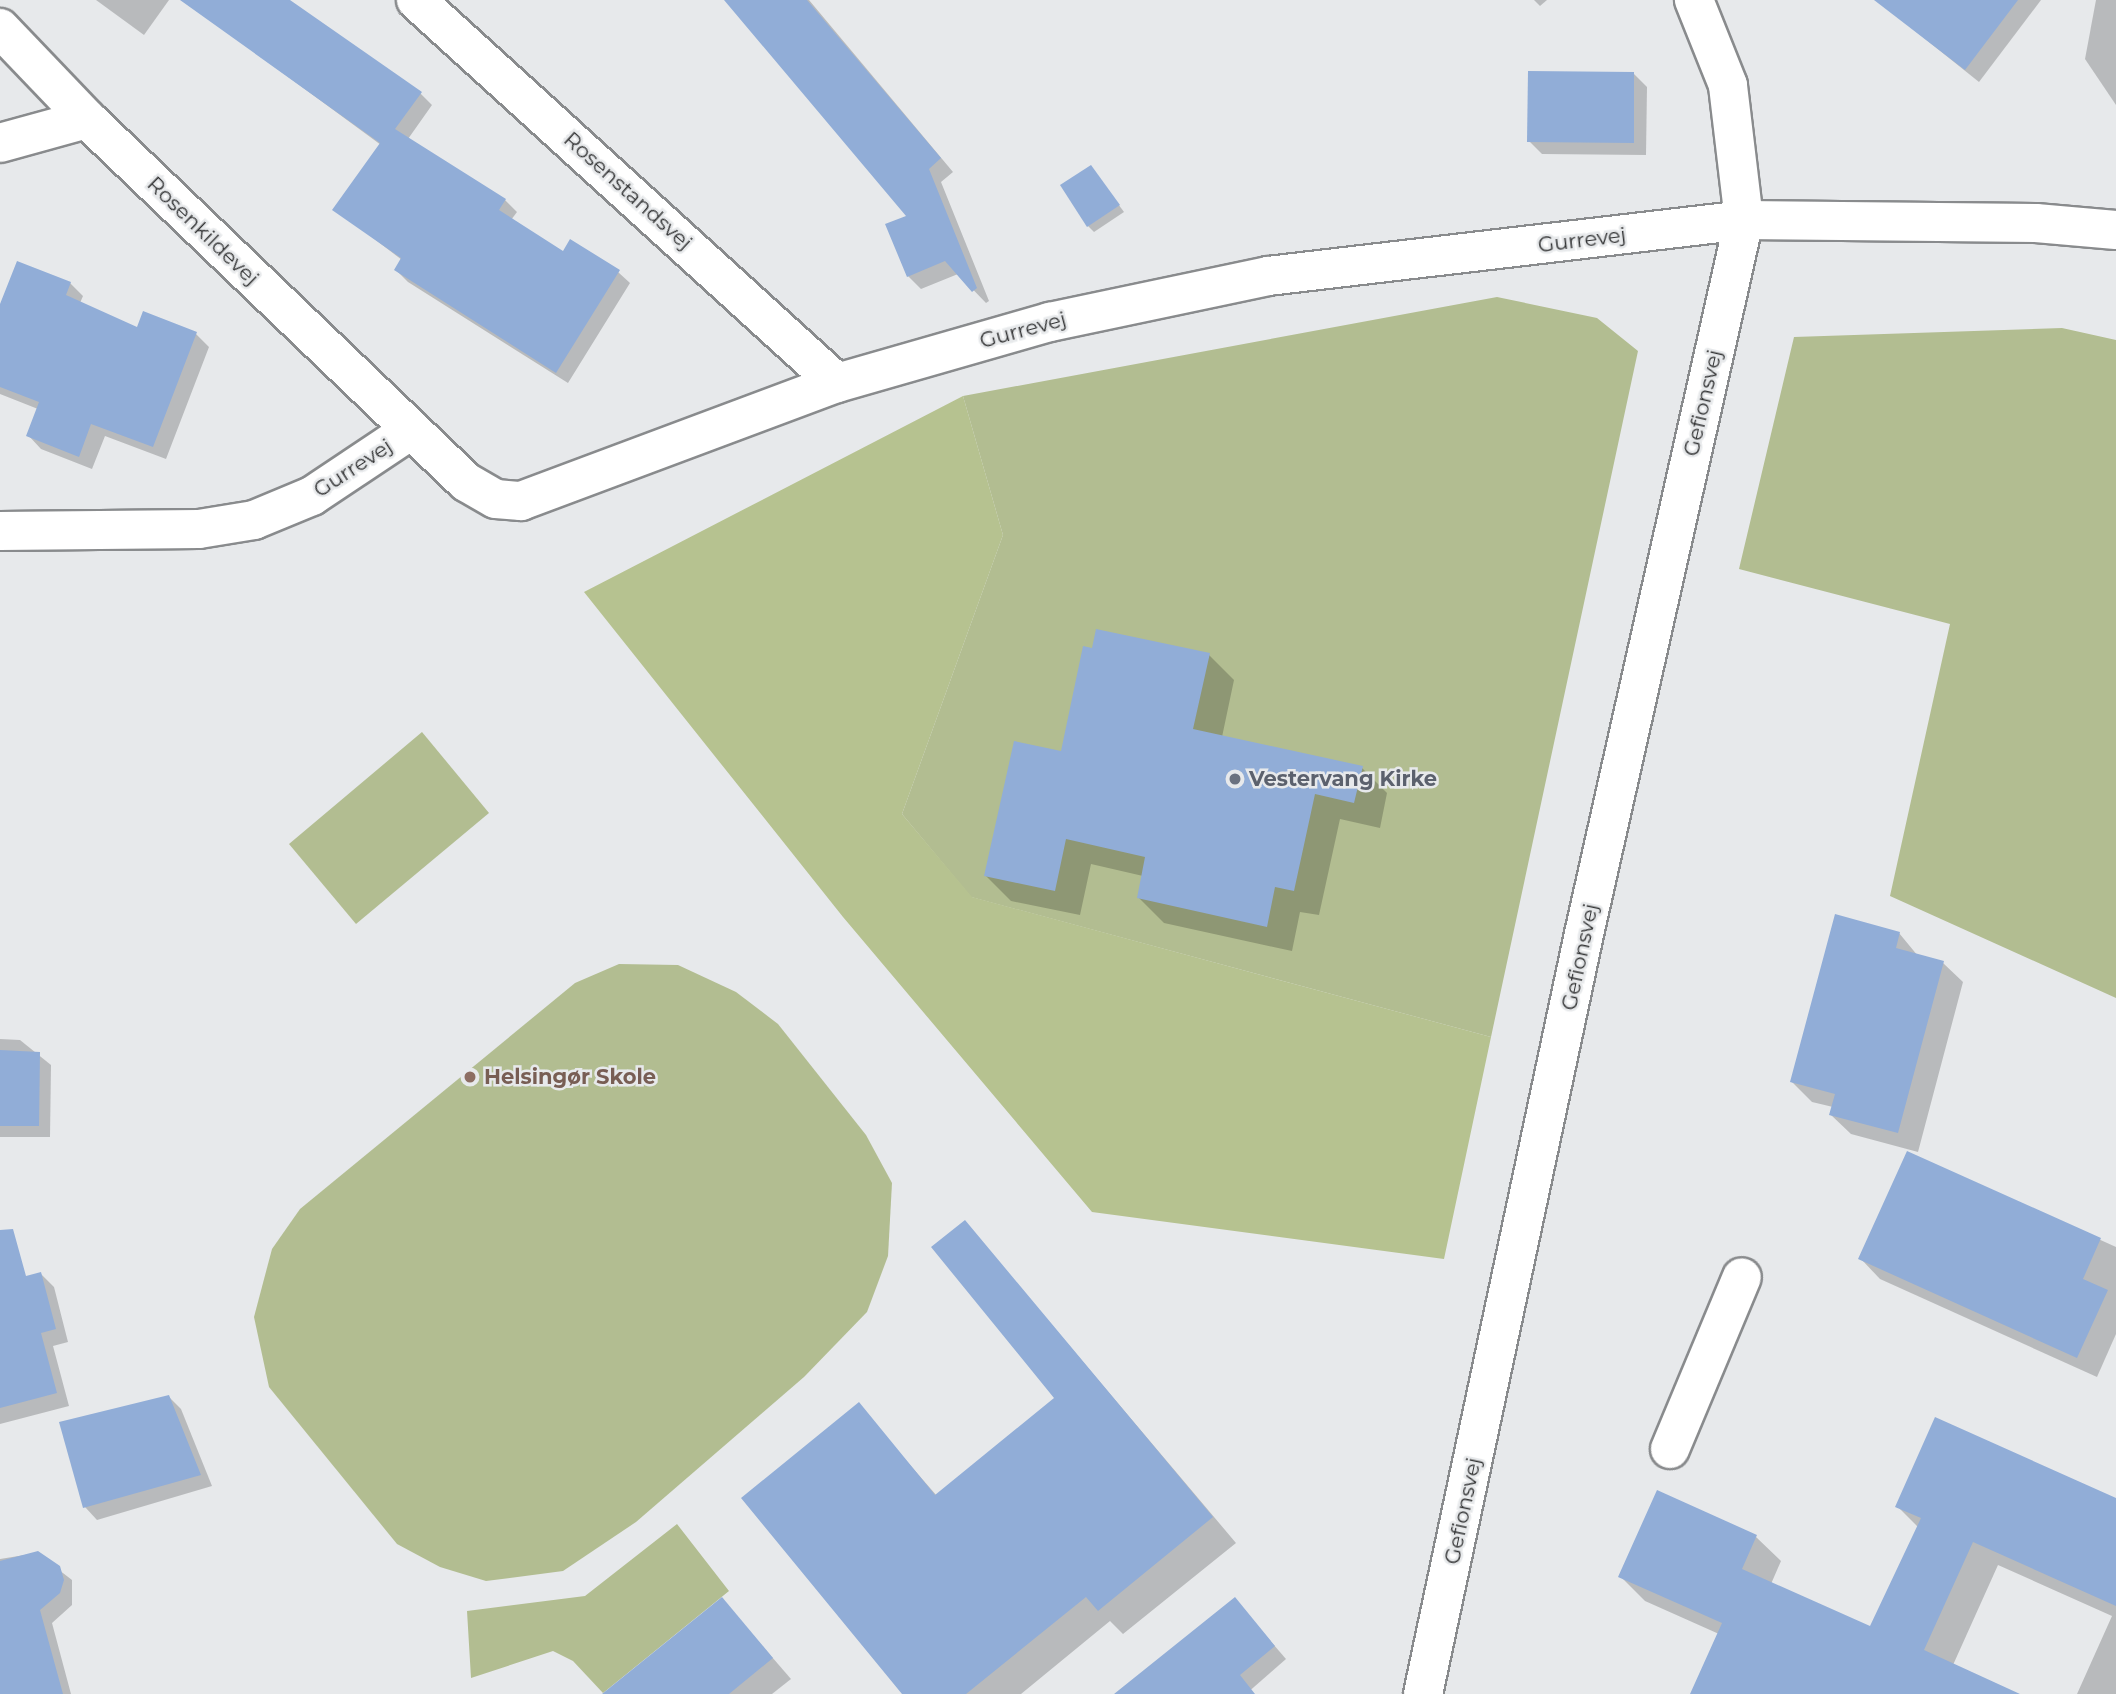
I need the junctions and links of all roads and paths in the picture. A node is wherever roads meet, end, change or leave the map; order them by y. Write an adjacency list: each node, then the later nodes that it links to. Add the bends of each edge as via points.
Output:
1 (416, 0): 8 (street, Rosenstandsvej)
2 (1694, 0): 6 (street, Gefionsvej, via 1728,85)
3 (0, 28): 4 (street, Rosenkildevej)
4 (87, 119): 5 (street); 9 (street, Rosenkildevej)
5 (0, 143)
6 (1744, 220): 7 (street, Gurrevej, via 2036,223); 8 (street, Gurrevej, via 1268,276 1050,321); 13 (street, Gefionsvej, via 1581,948)
7 (2116, 230)
8 (837, 383): 9 (street, Gurrevej, via 522,501 496,499 466,482)
9 (411, 430): 10 (street, Gurrevej, via 312,496 254,520 199,529)
10 (0, 531)
11 (1742, 1277): 12 (street)
12 (1670, 1449)
13 (1423, 1694)

